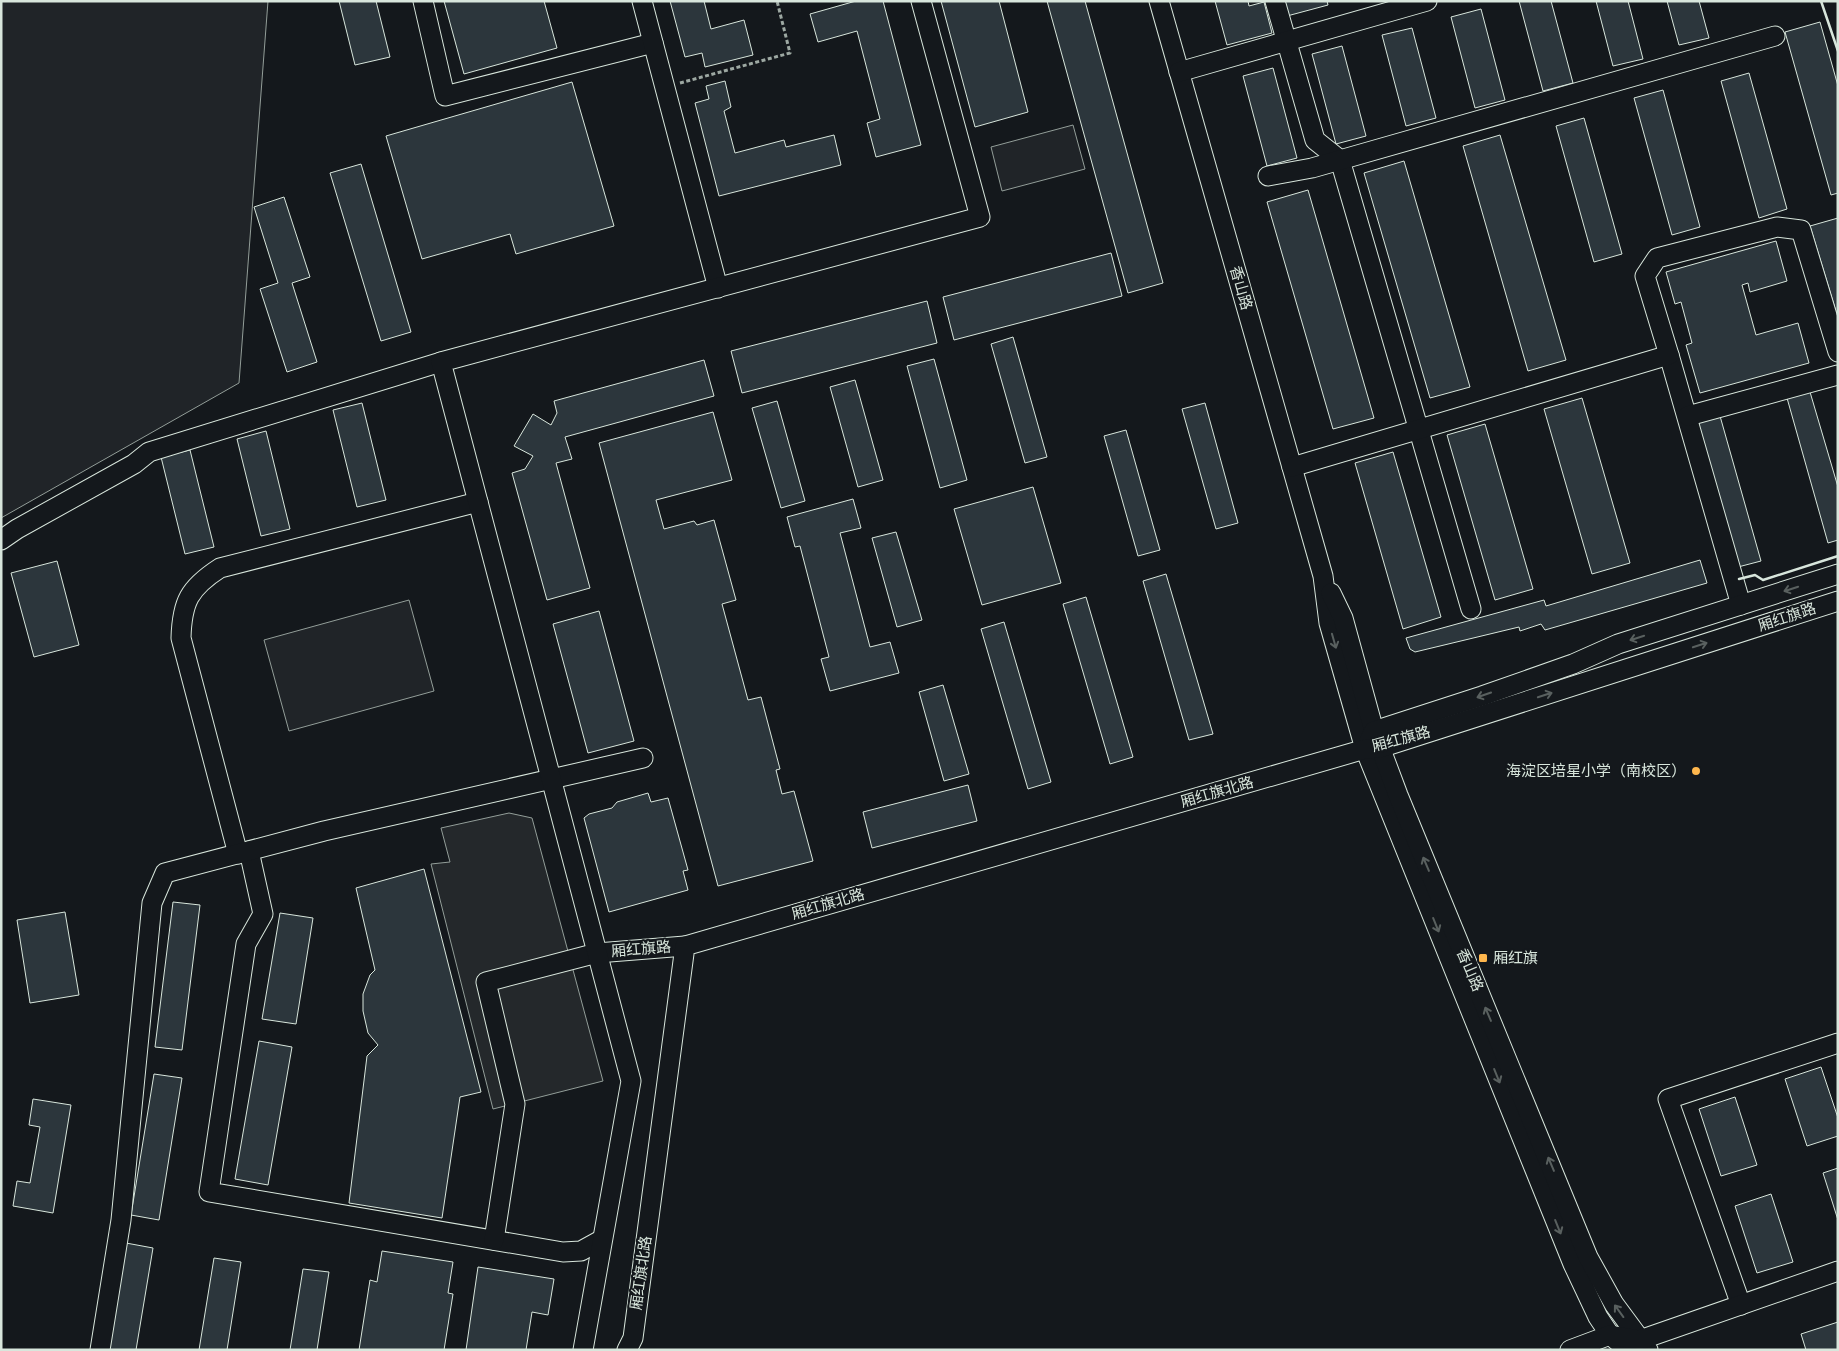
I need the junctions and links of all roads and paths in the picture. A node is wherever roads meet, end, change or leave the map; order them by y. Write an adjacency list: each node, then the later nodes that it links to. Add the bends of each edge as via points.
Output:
1 (423, 1): 10 (street, via 445,96)
2 (642, 1): 10 (street)
3 (777, 1): 12 (path, via 790,53)
4 (921, 1): 15 (street, via 980,217)
5 (1159, 1): 11 (street, 香山路)
6 (1275, 1): 9 (street)
7 (1427, 1): 9 (street)
8 (1775, 36): 13 (street)
9 (1286, 42): 11 (street); 13 (street, via 1315,140)
10 (653, 43): 12 (street)
11 (1179, 72): 22 (street, 香山路)
12 (665, 87): 15 (street)
13 (1340, 160): 14 (street); 21 (street)
14 (1268, 176)
15 (718, 288): 18 (street)
16 (1838, 352): 17 (street, via 1801,230 1777,227 1657,258 1645,276)
17 (1669, 355): 20 (street); 21 (street)
18 (441, 362): 23 (street); 24 (street, via 149,452 134,464)
19 (1838, 375): 20 (street)
20 (1688, 416): 27 (street)
21 (1419, 429): 22 (street); 28 (street)
22 (1292, 467): 29 (street, 香山路, via 1323,576 1329,623)
23 (478, 502): 31 (street); 32 (street, via 220,568 200,581 182,613 181,638)
24 (1, 540)
25 (1838, 574): 27 (street, 厢红旗路, one-way to 27)
26 (1838, 601): 29 (street, 厢红旗路, one-way to 26)
27 (1741, 605): 29 (street, 厢红旗路, one-way to 29, via 1618,644 1482,696)
28 (1471, 609)
29 (1373, 743): 33 (street, 厢红旗北路); 40 (street, 香山路, one-way to 40, via 1572,1264); 41 (street, 香山路, one-way to 29, via 1588,1257 1398,795)
30 (644, 758): 31 (street)
31 (550, 781): 32 (street); 34 (street)
32 (243, 852): 36 (street, via 263,914 246,944 209,1192); 42 (street, via 166,873 152,903 122,1220)
33 (685, 946): 34 (street, 厢红旗路); 44 (street, 厢红旗北路, via 633,1338)
34 (597, 953): 36 (street, 厢红旗路, via 486,982 515,1104); 37 (street, via 631,1081)
35 (1838, 1043): 39 (street, via 1668,1099)
36 (494, 1240): 37 (street, via 563,1252 582,1251)
37 (601, 1240): 43 (street)
38 (1838, 1271): 39 (street)
39 (1741, 1305): 41 (street)
40 (1610, 1335): 41 (street); 45 (street)
41 (1639, 1346)
42 (100, 1350)
43 (583, 1350)
44 (627, 1350)
45 (1570, 1350)

